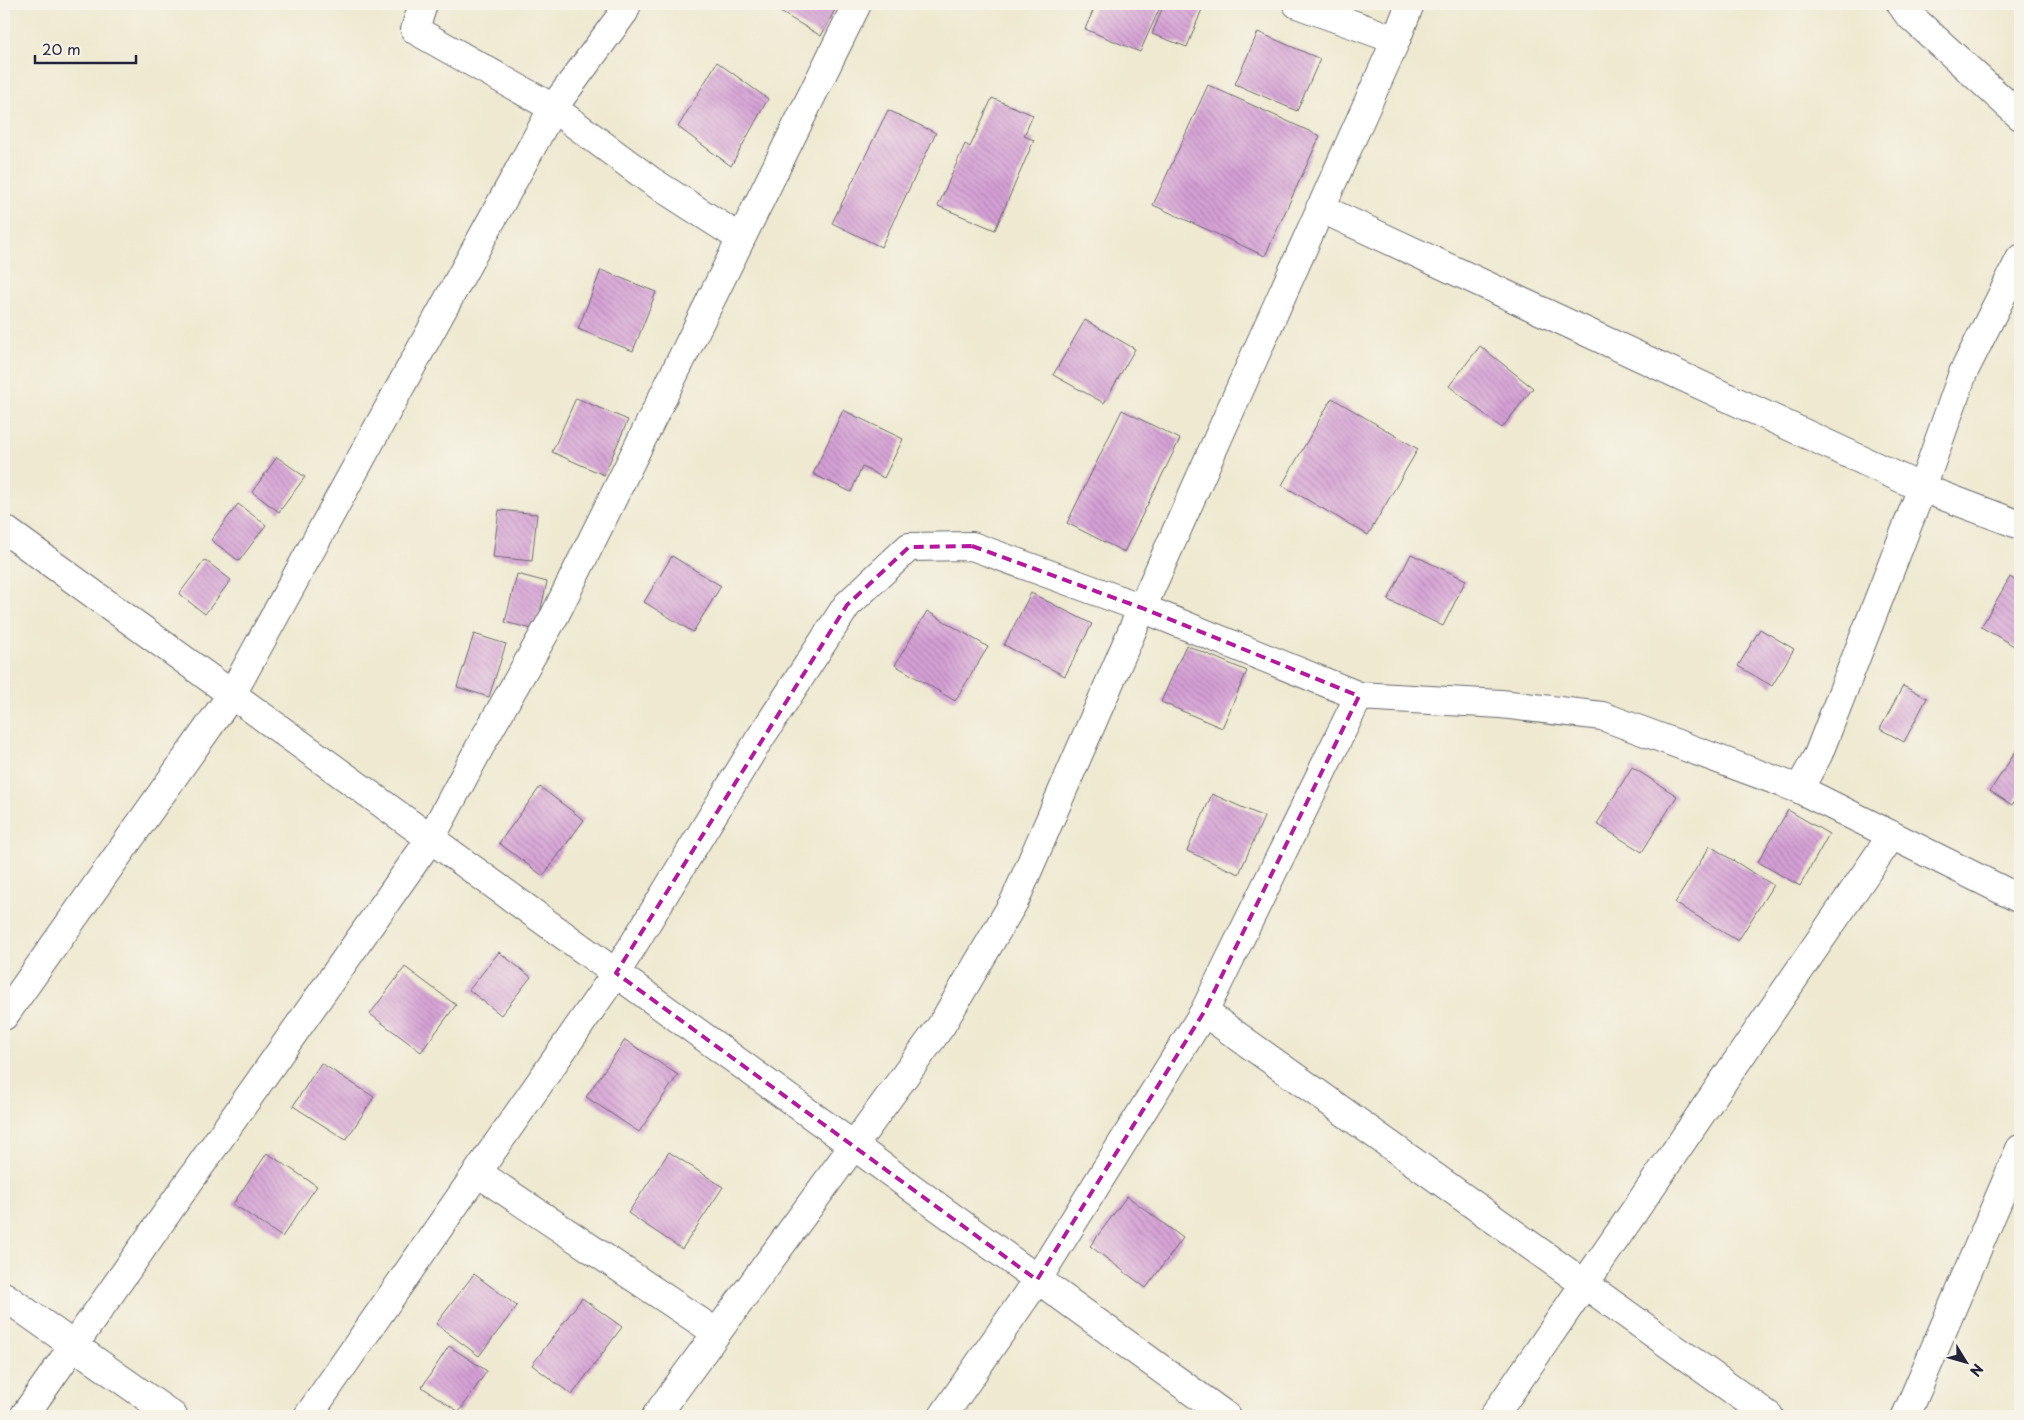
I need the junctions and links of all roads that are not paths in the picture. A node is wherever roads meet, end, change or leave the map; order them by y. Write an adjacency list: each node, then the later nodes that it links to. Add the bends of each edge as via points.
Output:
1 (423, 4): 8 (street, via 415,30)
2 (626, 4): 8 (street, via 624,12)
3 (857, 4): 11 (street)
4 (1297, 4): 7 (street)
5 (1410, 4): 7 (street)
6 (1901, 4): 9 (street)
7 (1396, 40): 10 (street)
8 (553, 108): 11 (street, via 650,180); 17 (street)
9 (2020, 116)
10 (1320, 208): 13 (street); 16 (street)
11 (740, 238): 21 (street, via 555,615)
12 (2020, 259): 13 (street, via 1963,373)
13 (1922, 488): 14 (street); 19 (street, via 1818,755)
14 (2020, 525)
15 (4, 529): 17 (street)
16 (1142, 608): 18 (street); 23 (street, via 972,546 909,547 847,605 757,743); 26 (street, via 1015,900 941,1026)
17 (232, 694): 21 (street); 25 (street)
18 (1359, 696): 19 (street, via 1501,704 1602,716); 24 (street)
19 (1799, 789): 20 (street)
20 (1892, 836): 22 (street); 30 (street)
21 (431, 838): 23 (street); 33 (street)
22 (2020, 900)
23 (616, 973): 26 (street); 28 (street)
24 (1204, 1012): 29 (street); 30 (street)
25 (4, 1016)
26 (853, 1147): 29 (street); 32 (street)
27 (2020, 1149): 42 (street)
28 (478, 1173): 32 (street); 36 (street)
29 (1037, 1280): 38 (street); 39 (street)
30 (1585, 1284): 40 (street); 41 (street)
31 (4, 1296): 33 (street)
32 (717, 1333): 37 (street)
33 (74, 1346): 34 (street); 35 (street)
34 (24, 1416)
35 (173, 1416)
36 (308, 1416)
37 (656, 1416)
38 (943, 1416)
39 (1226, 1416)
40 (1494, 1416)
41 (1769, 1416)
42 (1906, 1416)

